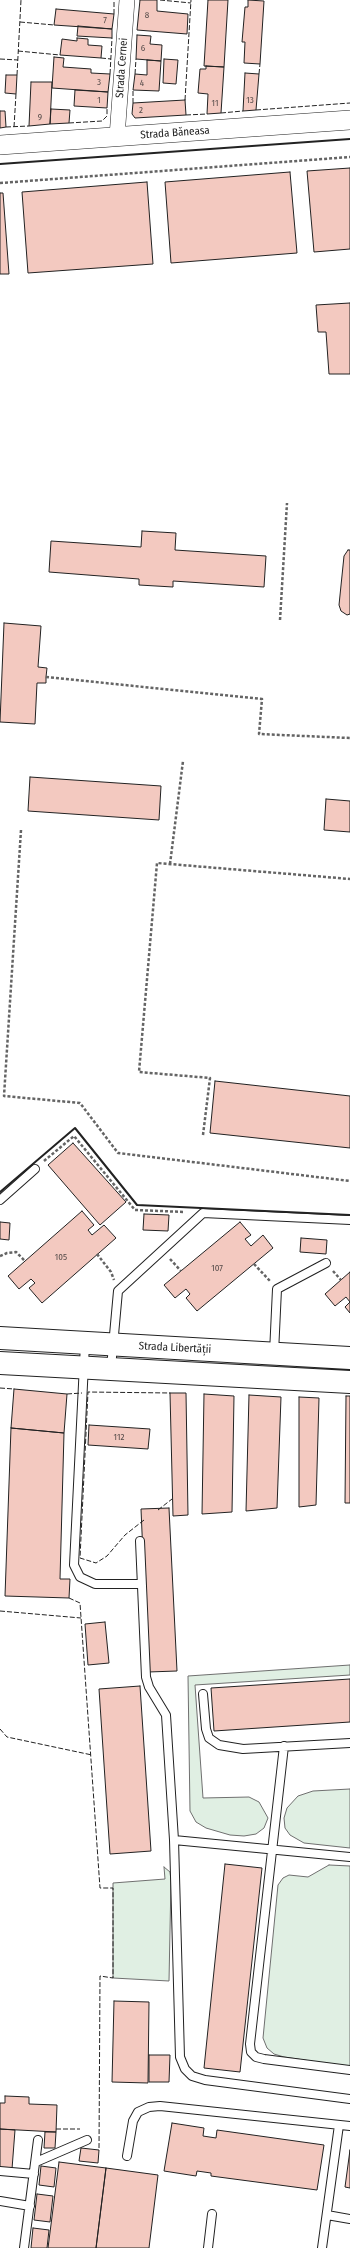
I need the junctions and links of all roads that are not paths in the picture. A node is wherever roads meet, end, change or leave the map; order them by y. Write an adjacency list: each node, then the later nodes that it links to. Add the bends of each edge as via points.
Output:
1 (127, 0): 3 (street, Strada Cernei)
2 (350, 120): 3 (street, Strada Băneasa)
3 (118, 137): 4 (street, Strada Băneasa)
4 (0, 146)
5 (35, 1169): 6 (lane)
6 (0, 1200)
7 (350, 1220): 10 (lane, via 203,1213 118,1291)
8 (326, 1263): 12 (lane, via 277,1289)
9 (86, 1343): 10 (main road, Strada Libertății); 11 (main road, Strada Libertății); 14 (lane)
10 (113, 1345): 12 (main road, Strada Libertății); 15 (lane)
11 (1, 1350): 14 (main road); 16 (lane)
12 (274, 1354): 13 (main road, Strada Libertății)
13 (350, 1358)
14 (84, 1368): 15 (main road); 19 (lane, via 74,1565 80,1577 95,1584)
15 (111, 1369): 17 (main road)
16 (0, 1373)
17 (350, 1382)
18 (140, 1541): 19 (lane)
19 (141, 1584): 23 (lane, via 146,1677 149,1687 166,1715)
20 (203, 1694): 22 (lane, via 206,1729 212,1741 232,1748)
21 (350, 1743): 22 (lane)
22 (284, 1746): 24 (lane)
23 (174, 1840): 24 (lane); 27 (lane, via 180,2057 185,2069 192,2076 205,2080)
24 (274, 1850): 25 (lane); 26 (lane, via 251,2052 256,2057 264,2059)
25 (350, 1857)
26 (350, 2070)
27 (350, 2099)
28 (339, 2125): 29 (lane); 32 (lane, via 160,2106 149,2107 138,2112 133,2121); 39 (lane)
29 (350, 2126)
30 (38, 2140): 33 (lane)
31 (87, 2140): 33 (lane)
32 (127, 2156)
33 (36, 2162): 35 (lane)
34 (0, 2171): 35 (lane)
35 (34, 2174): 37 (lane)
36 (0, 2201): 37 (lane)
37 (30, 2206): 41 (lane)
38 (212, 2214): 42 (lane)
39 (327, 2215): 40 (lane); 43 (lane)
40 (350, 2219)
41 (24, 2248)
42 (208, 2248)
43 (322, 2248)

